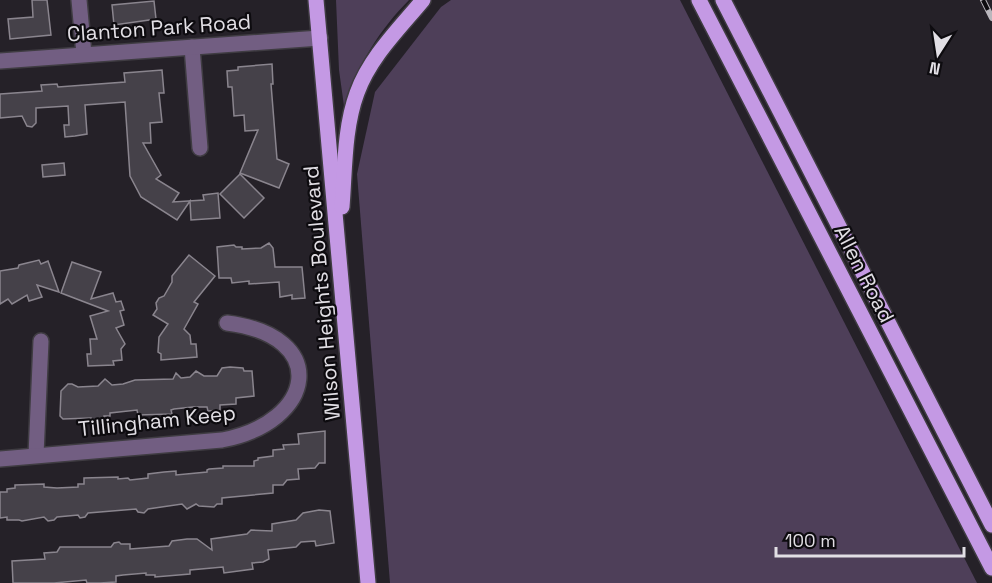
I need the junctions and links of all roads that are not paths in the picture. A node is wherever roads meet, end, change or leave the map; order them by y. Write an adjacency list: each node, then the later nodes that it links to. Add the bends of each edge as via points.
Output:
1 (79, 0): 8 (street)
2 (316, 0): 6 (main road, Wilson Heights Boulevard)
3 (423, 0): 11 (main road, via 380,52 357,93 350,119)
4 (699, 0): 17 (main road, Allen Road)
5 (723, 0): 16 (main road, Allen Road)
6 (320, 38): 7 (street, Clanton Park Road); 11 (main road, Wilson Heights Boulevard)
7 (192, 47): 8 (street, Clanton Park Road); 10 (street)
8 (84, 54): 9 (street, Clanton Park Road)
9 (0, 62)
10 (200, 148)
11 (338, 249): 18 (main road, Wilson Heights Boulevard)
12 (227, 323): 14 (street, Tillingham Keep, via 276,339 296,362 296,395 272,420 248,433 222,440)
13 (41, 341): 14 (street)
14 (36, 454): 15 (street, Tillingham Keep)
15 (0, 459)
16 (992, 525)
17 (992, 567)
18 (368, 583)

